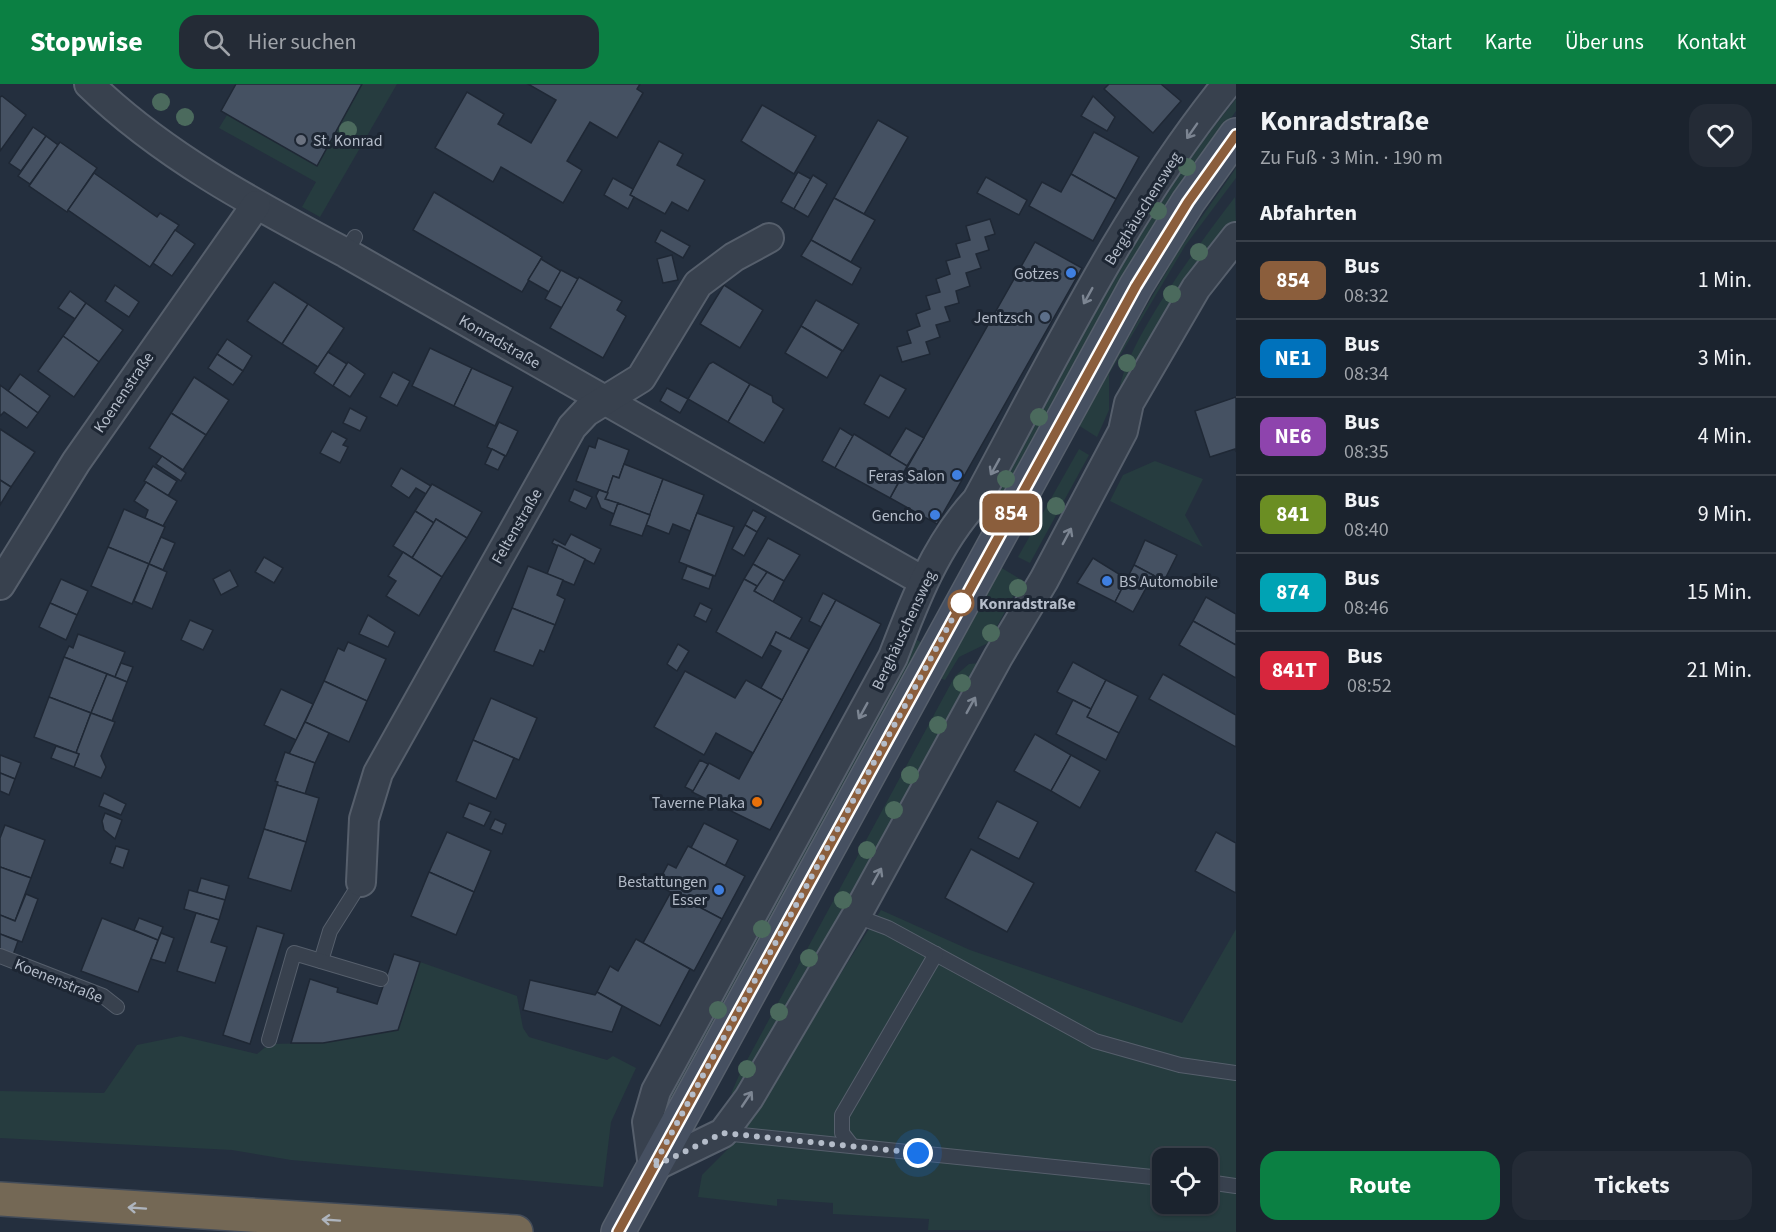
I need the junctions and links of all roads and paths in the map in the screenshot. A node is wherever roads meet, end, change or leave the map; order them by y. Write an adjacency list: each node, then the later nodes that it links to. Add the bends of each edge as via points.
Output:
1 (89, 84): 4 (street, Konradstraße, via 162,145)
2 (1227, 84): 8 (street, Berghäuschensweg, one-way to 8, via 1154,186 1109,259 977,500 962,516)
3 (1236, 135): 21 (main road, Berghäuschensweg, via 1188,202 1136,286)
4 (256, 205): 7 (street, Konradstraße, via 350,245); 9 (street, Koenenstraße, via 76,462)
5 (1236, 237): 11 (street, one-way to 5, via 1061,549 1123,431 1129,403 1196,288)
6 (769, 238): 7 (street, Feltenstraße, via 734,256 703,279 641,378)
7 (604, 400): 8 (street, Konradstraße); 10 (street, Feltenstraße, via 572,427 378,773 364,819)
8 (923, 581): 21 (street, Berghäuschensweg, one-way to 21, via 893,657 656,1091 647,1122)
9 (0, 585)
10 (361, 882): 14 (lane, via 330,931)
11 (856, 916): 12 (lane); 19 (street, one-way to 11, via 749,1098)
12 (936, 954): 18 (lane, via 1095,1041 1180,1065); 20 (lane, via 842,1115 842,1133)
13 (0, 956): 16 (lane, Koenenstraße, via 103,996)
14 (321, 961): 15 (lane); 17 (lane, via 294,953)
15 (381, 979)
16 (117, 1007)
17 (269, 1040)
18 (1236, 1073)
19 (723, 1133): 20 (lane); 21 (street)
20 (852, 1146): 22 (lane)
21 (653, 1167): 27 (main road, Berghäuschensweg)
22 (1152, 1177)
23 (1218, 1183): 24 (lane)
24 (1236, 1186)
25 (0, 1199): 26 (highway, one-way to 25)
26 (516, 1232)
27 (618, 1232)

